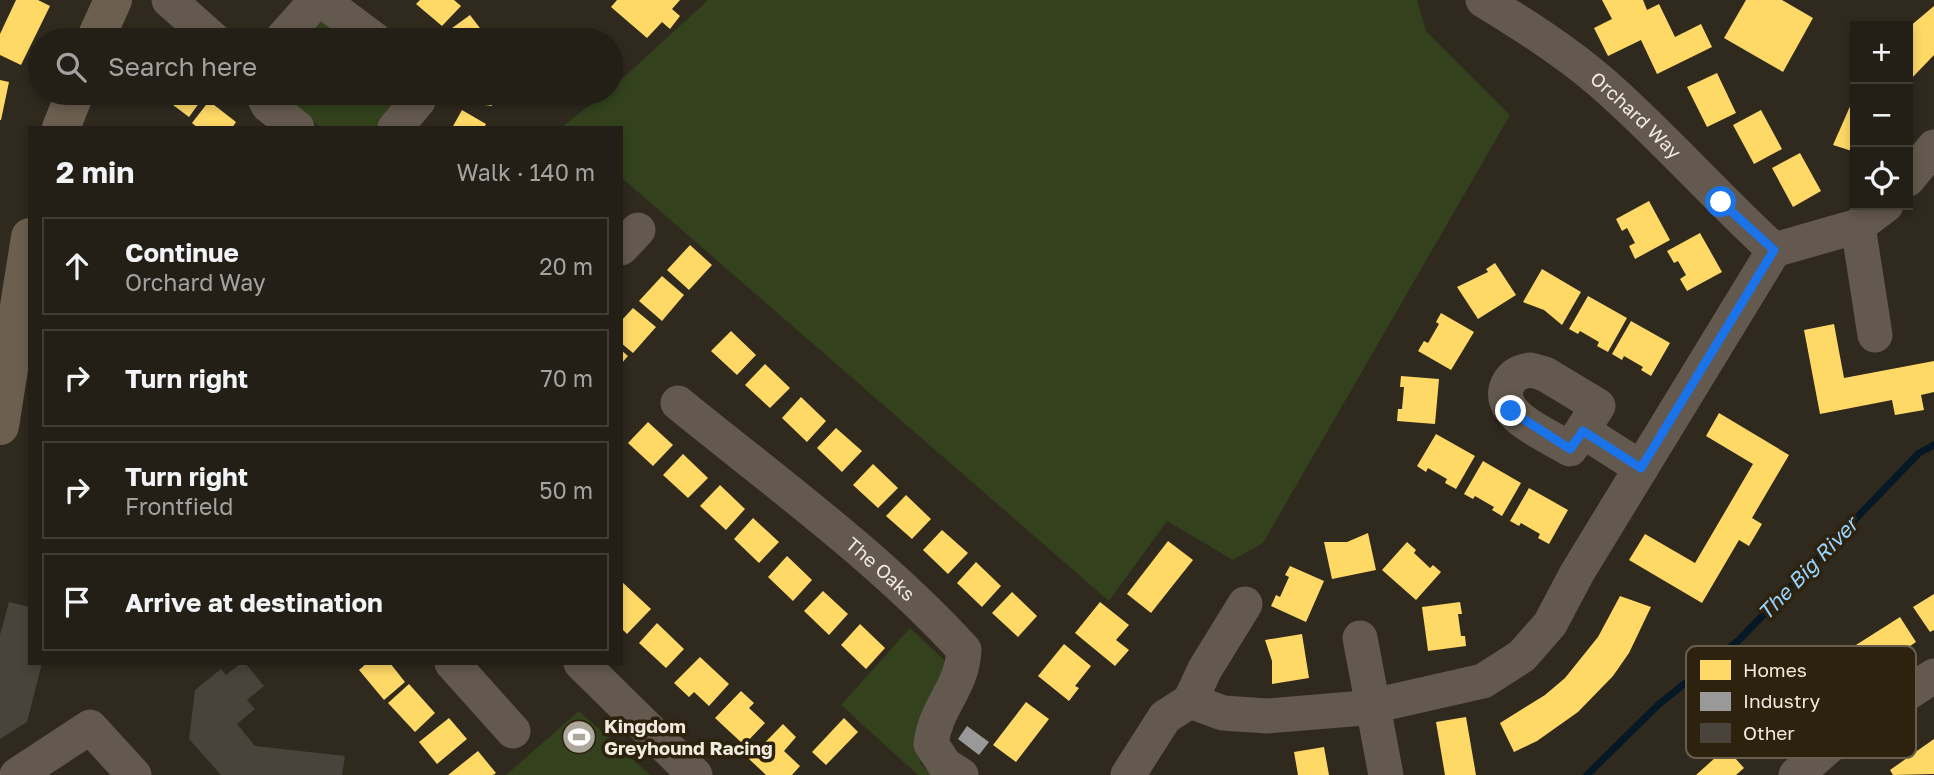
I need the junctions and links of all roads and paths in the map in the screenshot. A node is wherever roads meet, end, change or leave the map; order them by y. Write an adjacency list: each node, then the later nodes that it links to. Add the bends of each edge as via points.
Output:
1 (169, 0): 3 (street)
2 (1483, 0): 16 (street, Orchard Way, via 1539,34 1602,83)
3 (200, 28)
4 (292, 28): 5 (street, via 313,4 323,1)
5 (359, 28)
6 (70, 105): 9 (main road)
7 (268, 105): 10 (street)
8 (415, 105): 11 (street)
9 (62, 126)
10 (294, 126)
11 (397, 126)
12 (1934, 148): 13 (street)
13 (1913, 173)
14 (1879, 210): 15 (street)
15 (1858, 226): 16 (street); 19 (street)
16 (1774, 250): 23 (street)
17 (28, 259): 18 (main road)
18 (22, 326): 21 (main road)
19 (1875, 335)
20 (678, 403): 37 (street, The Oaks, via 829,526 964,650 963,671 934,723 931,744 945,765)
21 (0, 426)
22 (1583, 431): 23 (street)
23 (1641, 468): 31 (street, via 1550,624 1522,656 1483,681)
24 (1245, 604): 30 (street)
25 (1360, 638): 31 (street)
26 (455, 665): 32 (street)
27 (583, 665): 36 (street)
28 (1934, 676): 29 (street)
29 (1916, 688)
30 (1190, 701): 31 (street, via 1223,713 1267,716); 38 (street, via 1165,718)
31 (1373, 705): 39 (street)
32 (513, 732)
33 (1816, 758): 40 (street)
34 (17, 775): 35 (street, via 90,727)
35 (134, 775)
36 (695, 775)
37 (961, 775)
38 (1128, 775)
39 (1386, 775)
40 (1796, 775)

